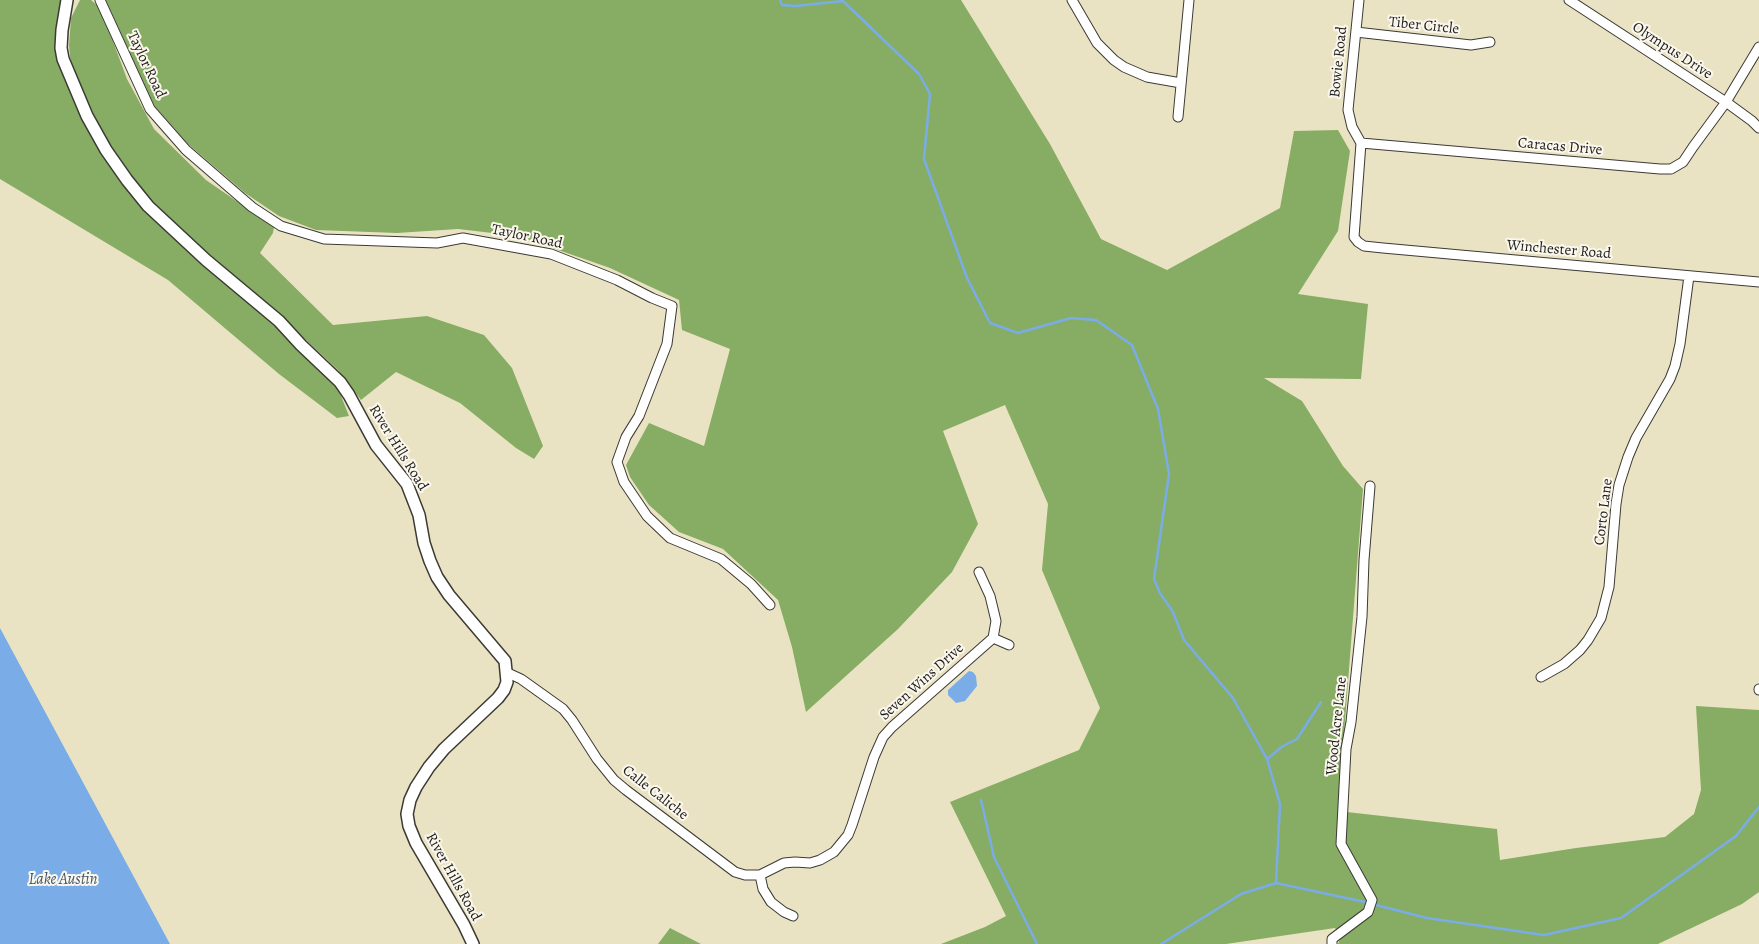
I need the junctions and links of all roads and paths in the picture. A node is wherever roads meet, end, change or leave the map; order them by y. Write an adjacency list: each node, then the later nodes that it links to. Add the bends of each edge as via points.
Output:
1 (67, 0): 23 (street, River Hills Road, via 62,30 63,59 87,116 106,150 148,206 206,260 280,321 300,345 340,382 376,445 407,484 437,577 460,609 502,654)
2 (100, 0): 20 (street, Taylor Road, via 150,108 186,150 252,207 281,226 324,239 437,243 463,238 551,254 672,306 667,344 617,462 624,482 647,516 670,538 721,559)
3 (1072, 0): 10 (street, via 1096,43 1114,60 1147,77)
4 (1189, 0): 10 (street)
5 (1359, 0): 7 (street, Bowie Road)
6 (1569, 0): 11 (street, Olympus Drive)
7 (1356, 32): 8 (street, Tiber Circle, via 1471,45); 14 (street, Bowie Road, via 1348,110 1352,127)
8 (1490, 42)
9 (1759, 47): 11 (street, Caracas Drive)
10 (1181, 83): 12 (street)
11 (1726, 102): 13 (street, Olympus Drive); 14 (street, Caracas Drive, via 1682,162 1670,169)
12 (1178, 117)
13 (1759, 128)
14 (1361, 143): 15 (street, Bowie Road, via 1354,237)
15 (1358, 242): 16 (street, Winchester Road, via 1383,248)
16 (1688, 276): 17 (street, Winchester Road); 24 (street, Corto Lane, via 1675,366 1636,438 1620,485 1610,587 1601,618 1580,650)
17 (1759, 282)
18 (1370, 486): 28 (street, Wood Acre Lane, via 1362,617 1346,750 1341,844 1372,900 1368,912 1332,939)
19 (980, 572): 21 (street, via 996,621)
20 (770, 605)
21 (993, 638): 22 (street); 25 (street, Seven Wins Drive, via 883,737 848,835 834,852 810,863 784,863)
22 (1009, 645)
23 (508, 673): 25 (street, Calle Caliche, via 563,708 597,759 626,790 735,872); 27 (street, River Hills Road, via 498,698 428,768 416,786 407,814 416,843)
24 (1541, 677)
25 (760, 875): 26 (street, via 771,902)
26 (793, 916)
27 (473, 944)
28 (1332, 944)

